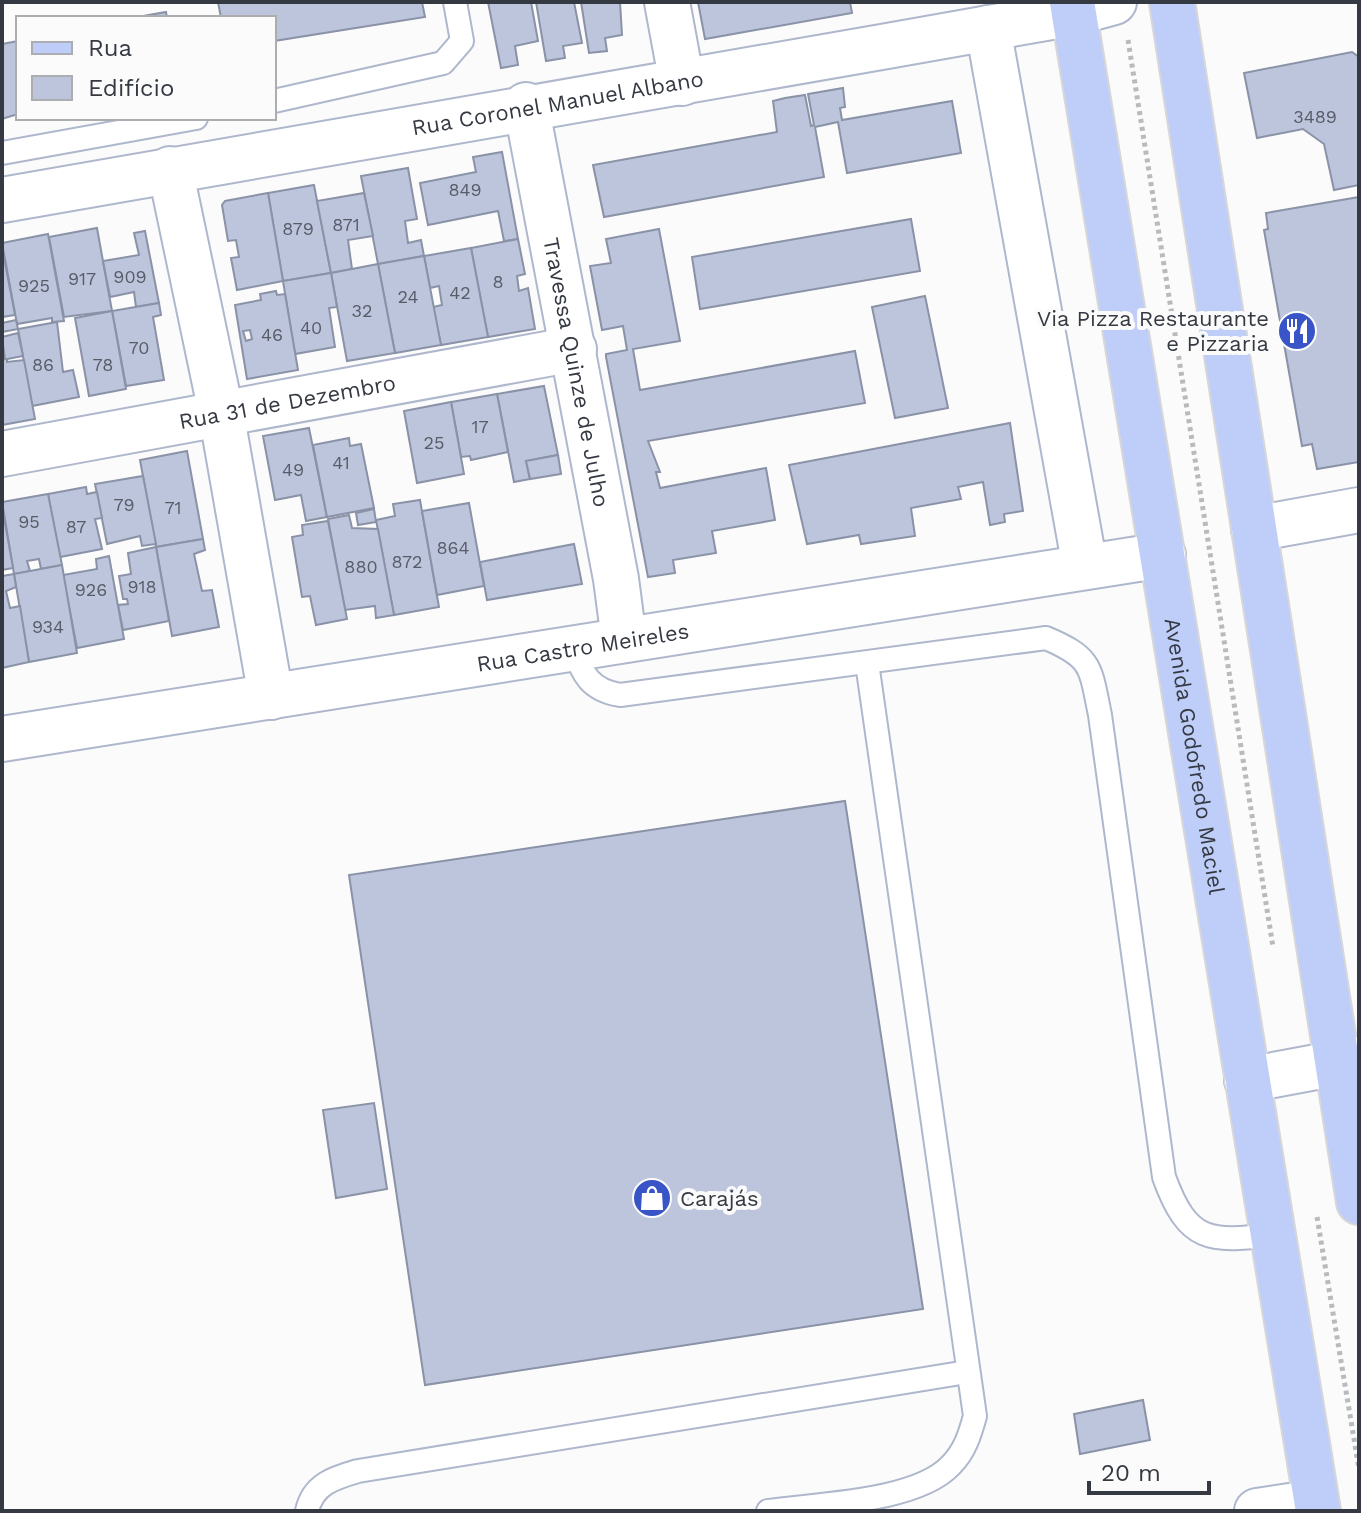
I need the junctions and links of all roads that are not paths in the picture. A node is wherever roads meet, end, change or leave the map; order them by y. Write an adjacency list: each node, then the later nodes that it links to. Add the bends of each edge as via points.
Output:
1 (455, 2): 7 (lane, via 462,41 443,63)
2 (667, 2): 6 (street)
3 (1172, 2): 17 (main road)
4 (1097, 12): 5 (street, Rua Coronel Manuel Albano); 18 (main road, Avenida Godofredo Maciel)
5 (988, 28): 6 (street, Rua Coronel Manuel Albano); 19 (street)
6 (682, 83): 8 (street, Rua Coronel Manuel Albano)
7 (276, 101)
8 (526, 105): 11 (street, Rua Coronel Manuel Albano); 13 (street, Travessa Quinze de Julho)
9 (185, 120): 10 (lane)
10 (2, 153)
11 (170, 169): 12 (street, Rua Coronel Manuel Albano); 14 (street)
12 (2, 200)
13 (574, 349): 14 (street, Rua 31 de Dezembro); 20 (street, Travessa Quinze de Julho)
14 (221, 412): 15 (street, Rua 31 de Dezembro); 23 (street)
15 (2, 454)
16 (1359, 510): 17 (street)
17 (1254, 529): 25 (main road)
18 (1163, 555): 19 (street, Rua Castro Meireles); 26 (main road, Avenida Godofredo Maciel)
19 (1085, 567): 20 (street, Rua Castro Meireles)
20 (624, 640): 21 (street, Rua Castro Meireles)
21 (573, 647): 22 (lane, via 590,684 620,695); 23 (street, Rua Castro Meireles)
22 (867, 663): 28 (lane, via 1046,638 1080,652 1092,675 1100,715 1164,1177 1173,1202 1204,1236 1223,1240); 29 (lane)
23 (271, 697): 24 (street, Rua Castro Meireles)
24 (2, 739)
25 (1348, 1061): 26 (street); 27 (main road)
26 (1247, 1080): 28 (main road, Avenida Godofredo Maciel)
27 (1359, 1202)
28 (1273, 1235): 30 (main road, Avenida Godofredo Maciel)
29 (967, 1372): 31 (lane, via 358,1471 330,1479 310,1497); 32 (lane, via 975,1416 968,1442 950,1467 922,1485 887,1494)
30 (1317, 1507): 33 (street)
31 (307, 1511)
32 (768, 1511)
33 (1257, 1511)

